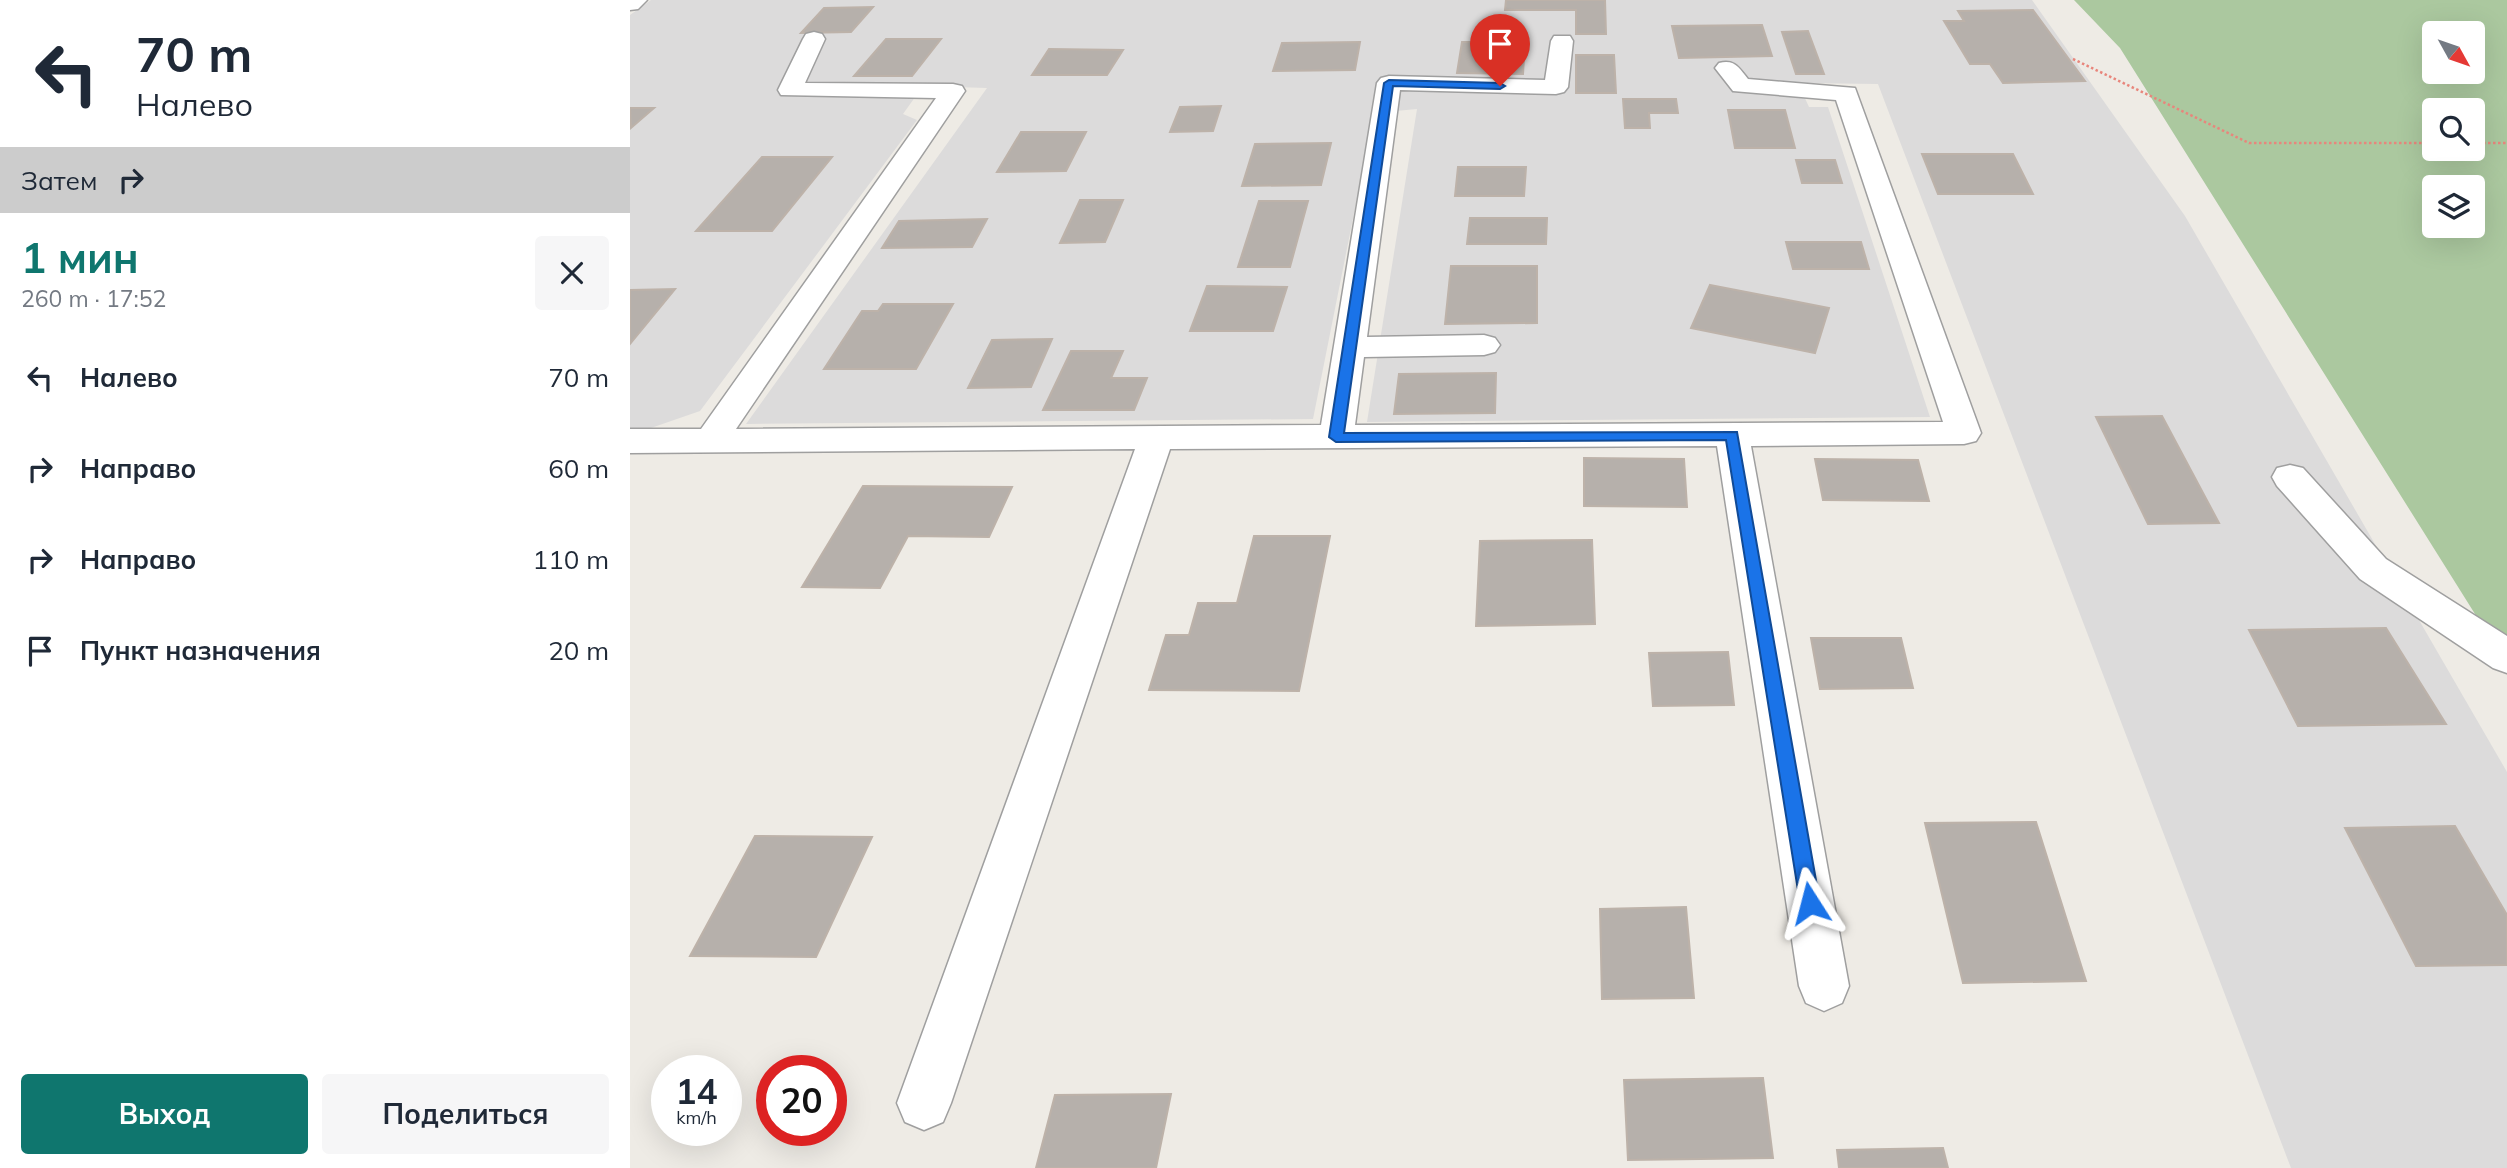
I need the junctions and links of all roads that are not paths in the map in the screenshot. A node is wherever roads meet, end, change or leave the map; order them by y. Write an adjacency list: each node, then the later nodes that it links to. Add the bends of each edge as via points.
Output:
1 (636, 0): 2 (street)
2 (630, 4)
3 (814, 39): 11 (street, via 790,90 953,91)
4 (1562, 41): 7 (street, via 1556,87 1389,83)
5 (1727, 68): 8 (street, via 1741,86 1846,93 1964,433)
6 (1484, 345): 7 (street)
7 (1349, 347): 9 (street)
8 (1732, 435): 9 (street); 15 (street)
9 (1336, 437): 10 (street)
10 (1156, 439): 11 (street); 16 (street)
11 (710, 441): 12 (street)
12 (630, 442)
13 (2290, 477): 14 (street, via 2373,569)
14 (2507, 657)
15 (1824, 986)
16 (924, 1103)

